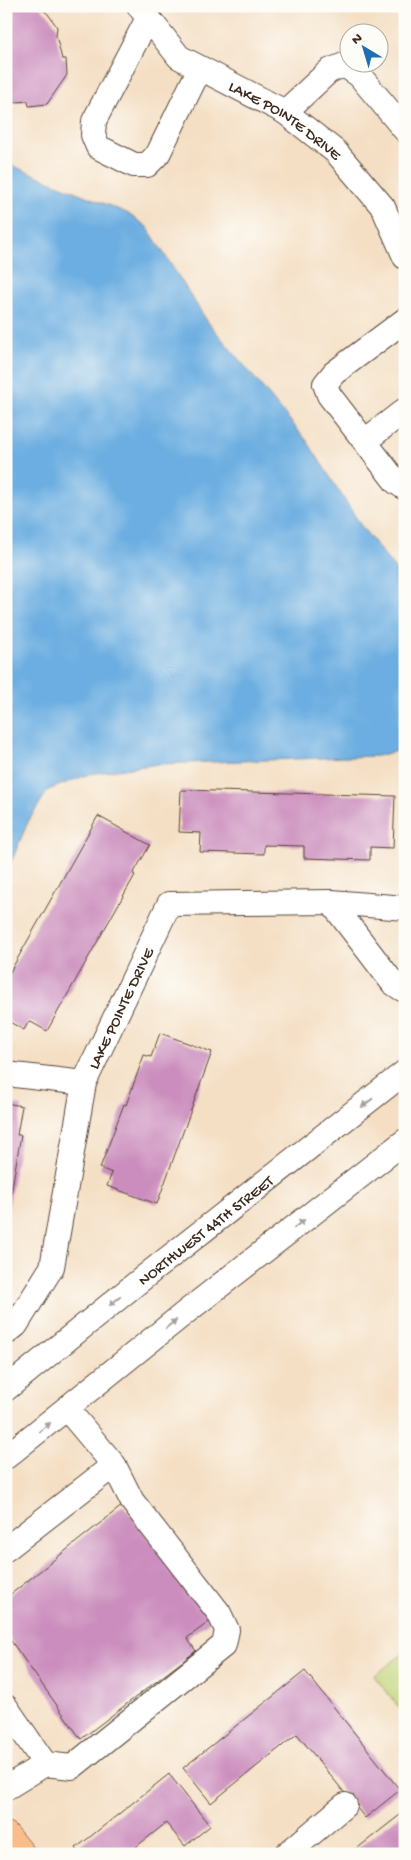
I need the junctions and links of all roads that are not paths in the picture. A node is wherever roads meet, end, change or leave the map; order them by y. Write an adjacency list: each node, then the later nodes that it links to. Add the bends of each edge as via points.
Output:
1 (144, 12): 2 (street, LAKE POINTE DRIVE, via 179,57); 2 (street, via 94,121 93,135 98,147 134,165 147,165 158,154)
2 (200, 68): 3 (street, LAKE POINTE DRIVE)
3 (285, 112): 4 (street, via 329,71 344,65 359,75); 5 (street, LAKE POINTE DRIVE, via 336,152 383,207)
4 (405, 130)
5 (405, 258)
6 (405, 320): 8 (street, via 334,373 325,384 329,395)
7 (405, 410): 8 (street)
8 (365, 441): 9 (street, via 396,482)
9 (405, 488)
10 (330, 902): 11 (street, LAKE POINTE DRIVE); 12 (street, via 393,983); 15 (street, LAKE POINTE DRIVE, via 169,904)
11 (405, 908)
12 (405, 988)
13 (405, 1072): 18 (street, NORTHWEST 44TH STREET, one-way to 18)
14 (6, 1074): 15 (street)
15 (84, 1083): 17 (street, LAKE POINTE DRIVE, via 52,1268 16,1326)
16 (405, 1141): 19 (street, one-way to 16)
17 (6, 1333)
18 (6, 1389)
19 (67, 1409): 20 (street, one-way to 19); 21 (street)
20 (6, 1457)
21 (114, 1465): 22 (street); 24 (street, via 132,1501 219,1613 227,1630 224,1645 72,1767)
22 (6, 1549)
23 (6, 1707): 24 (street)
24 (45, 1764): 25 (street)
25 (6, 1788)
26 (345, 1805): 29 (street)
27 (6, 1836): 28 (main road)
28 (21, 1854)
29 (288, 1854)

